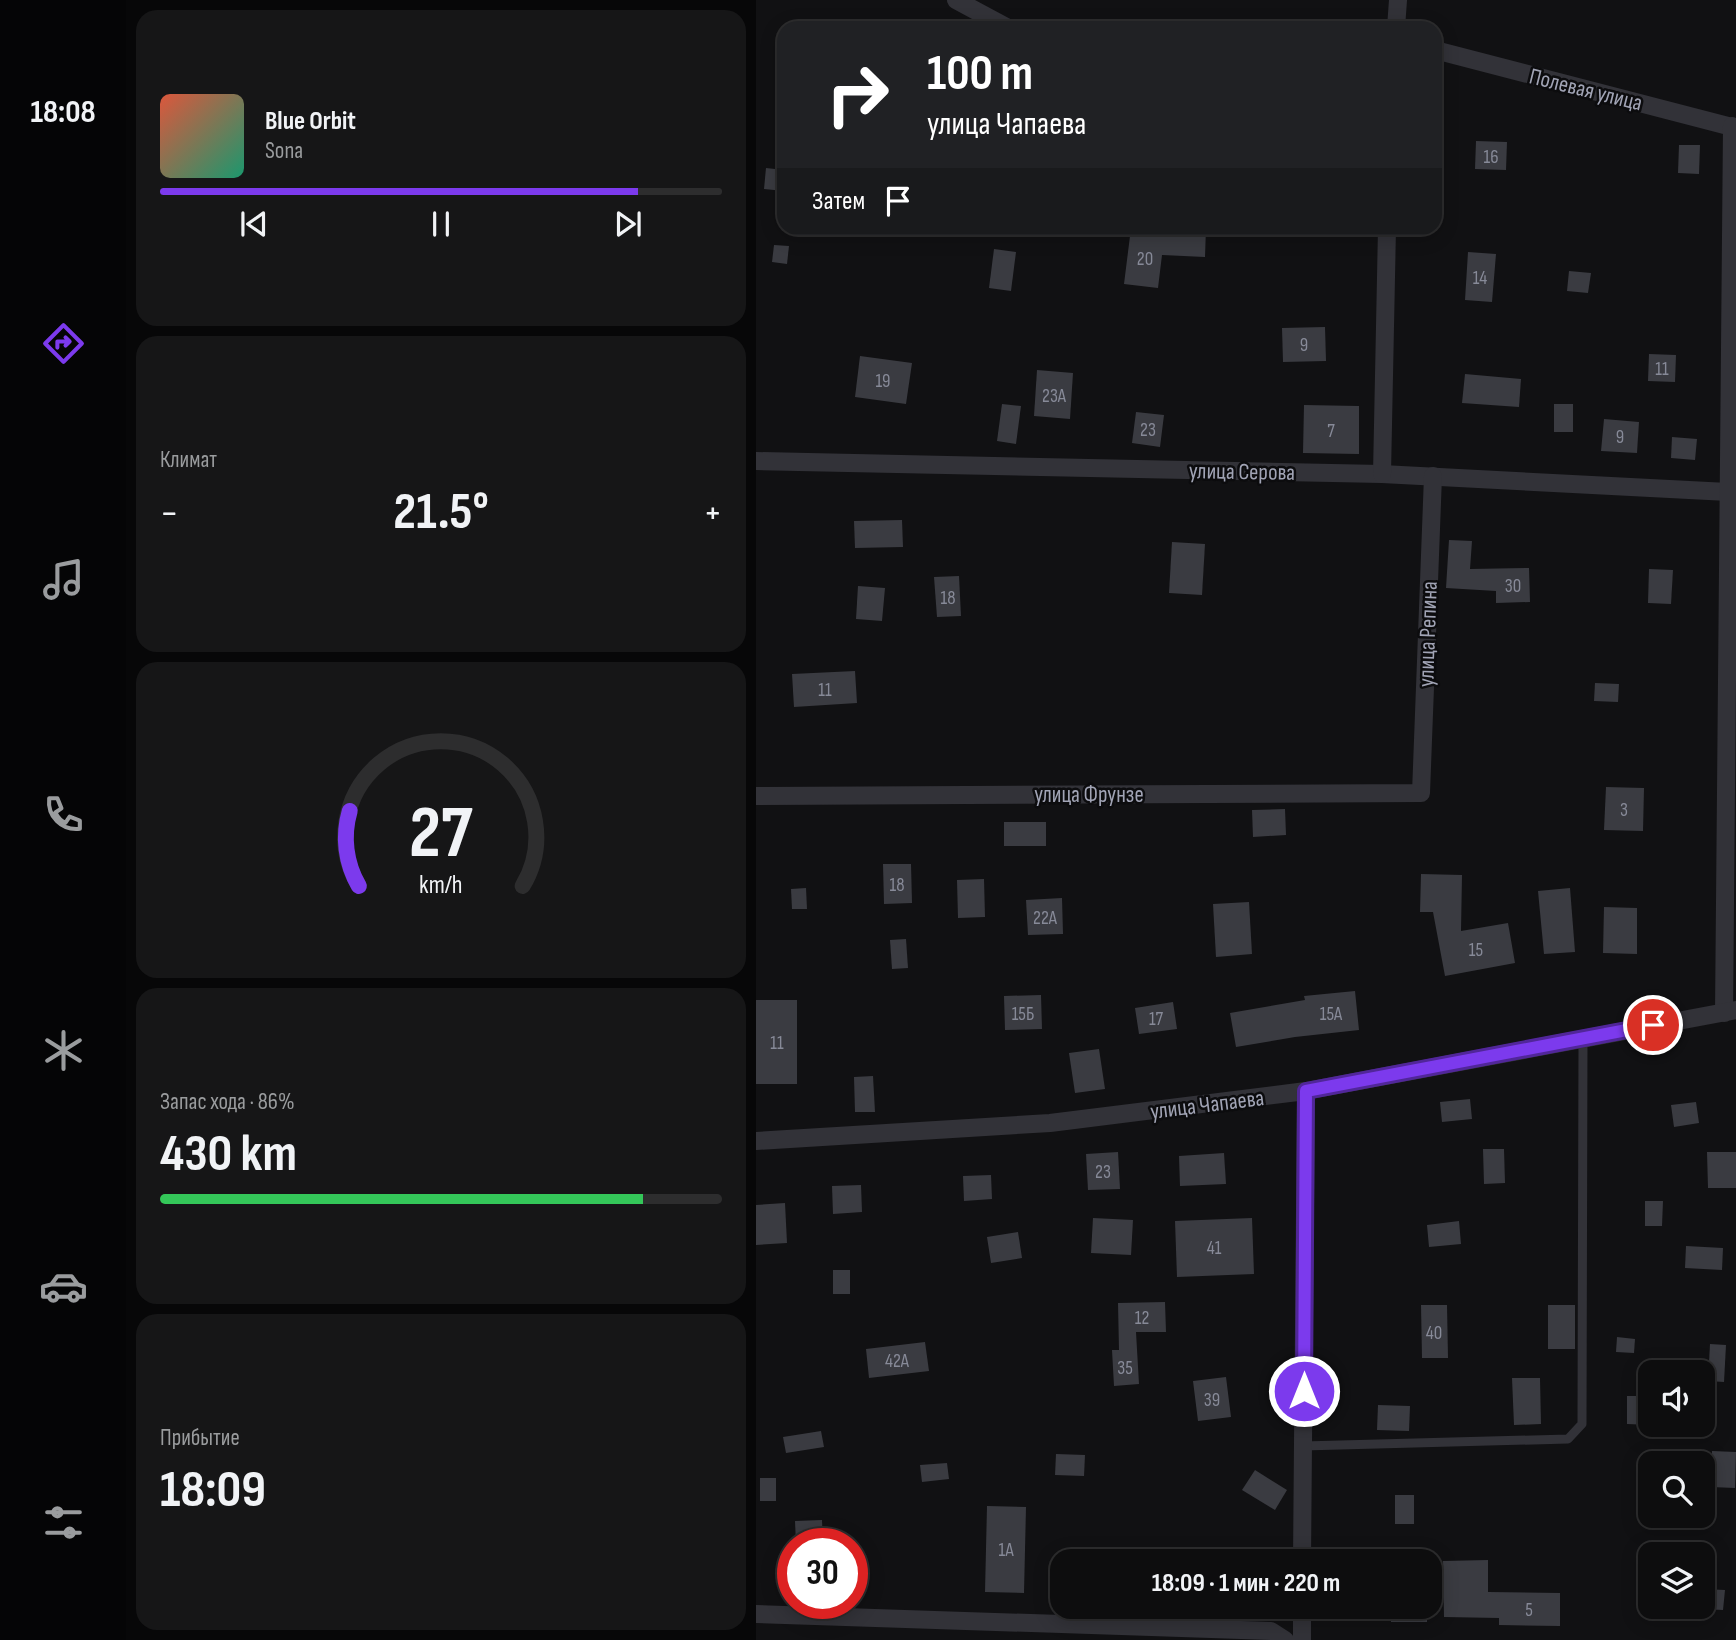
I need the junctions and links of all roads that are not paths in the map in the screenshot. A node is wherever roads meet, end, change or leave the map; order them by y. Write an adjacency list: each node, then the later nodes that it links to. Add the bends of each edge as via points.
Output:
1 (956, 0): 3 (street)
2 (1398, 0): 4 (street)
3 (995, 21)
4 (1396, 21)
5 (1442, 52): 6 (street, Полевая улица)
6 (1734, 127): 11 (street)
7 (1387, 235): 9 (street)
8 (756, 461): 9 (street, улица Серова)
9 (1382, 474): 10 (street, улица Серова)
10 (1433, 475): 11 (street, улица Серова); 12 (street, улица Репина)
11 (1728, 492): 14 (street)
12 (1422, 793): 13 (street, улица Фрунзе)
13 (756, 796)
14 (1730, 1012): 15 (street, улица Чапаева)
15 (1583, 1038): 16 (street, улица Чапаева); 18 (lane, via 1582,1424 1568,1438)
16 (1306, 1091): 17 (street, улица Чапаева, via 1050,1123); 18 (street)
17 (756, 1141)
18 (1303, 1446): 19 (street)
19 (1302, 1549)
20 (756, 1614): 22 (street, via 1272,1631)
21 (1302, 1619): 23 (street)
22 (1285, 1640)
23 (1302, 1640)

